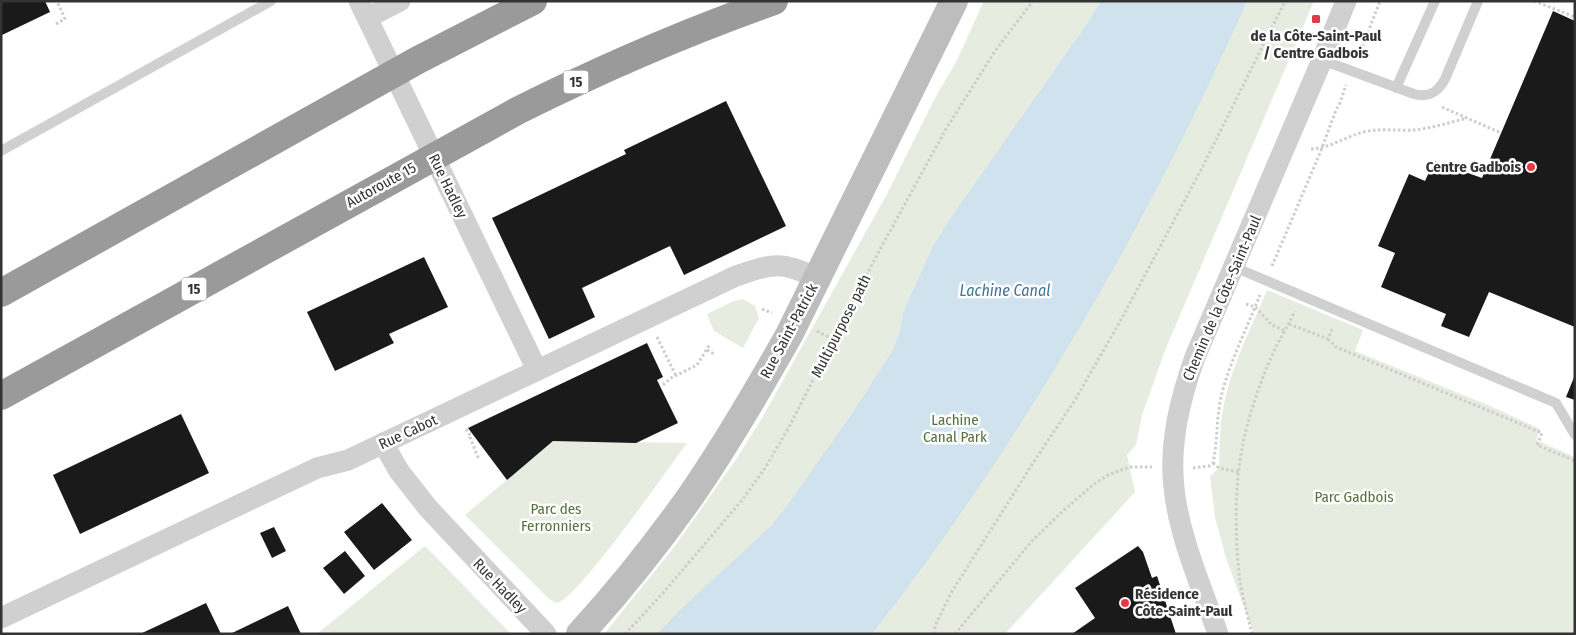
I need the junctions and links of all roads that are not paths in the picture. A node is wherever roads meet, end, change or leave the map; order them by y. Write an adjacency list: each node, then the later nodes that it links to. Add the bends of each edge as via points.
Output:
1 (271, 1): 12 (lane)
2 (400, 1): 9 (street)
3 (533, 1): 15 (highway, via 451,42)
4 (774, 1): 17 (highway, Autoroute 15 / 15, via 607,67 519,110)
5 (954, 1): 14 (main road, Rue Saint-Patrick)
6 (1346, 1): 10 (street, Chemin de la Côte-Saint-Paul)
7 (1434, 1): 11 (lane)
8 (1478, 1): 11 (lane, via 1441,87 1420,96)
9 (363, 10): 16 (street, Rue Hadley)
10 (1322, 60): 11 (lane); 13 (street, Chemin de la Côte-Saint-Paul)
11 (1396, 88)
12 (1, 151)
13 (1234, 267): 18 (lane, via 1556,403); 23 (street, Chemin de la Côte-Saint-Paul, via 1186,383 1173,446 1177,505)
14 (816, 278): 16 (street, Rue Cabot, via 797,268 781,265 747,272); 22 (main road, Rue Saint-Patrick, via 789,335 709,469 617,592)
15 (1, 293)
16 (537, 370): 19 (street, Rue Cabot)
17 (1, 396)
18 (1575, 435)
19 (384, 443): 20 (street, Rue Cabot, via 348,460 317,468); 21 (street, Rue Hadley, via 399,471 424,504)
20 (1, 618)
21 (546, 634)
22 (580, 634)
23 (1218, 634)

